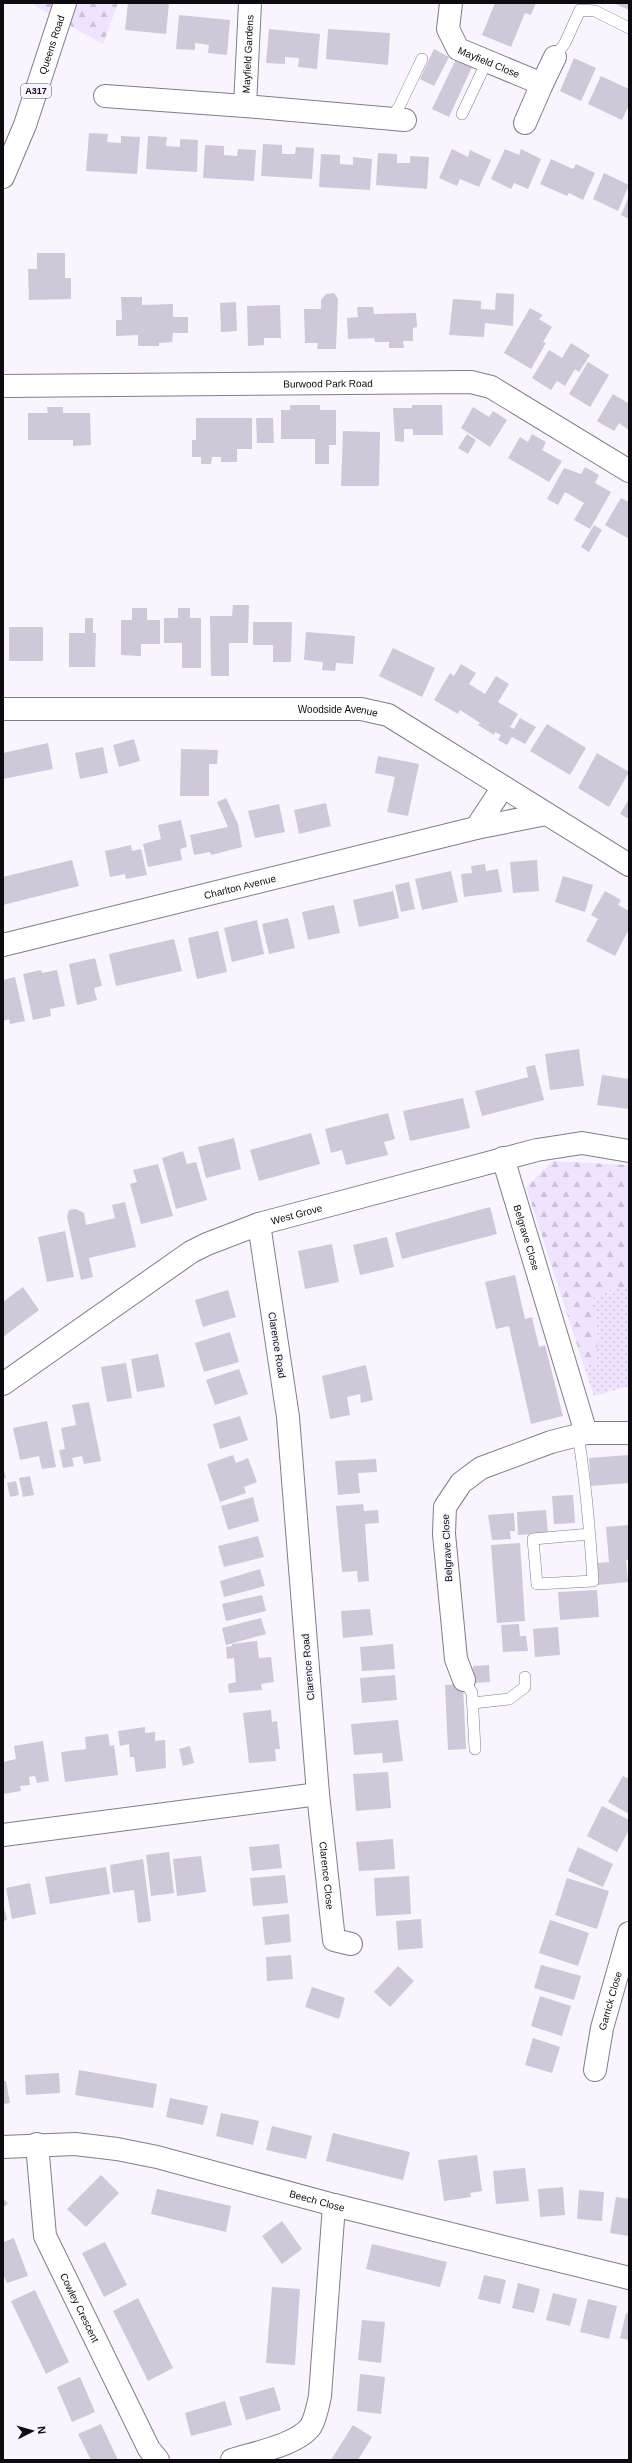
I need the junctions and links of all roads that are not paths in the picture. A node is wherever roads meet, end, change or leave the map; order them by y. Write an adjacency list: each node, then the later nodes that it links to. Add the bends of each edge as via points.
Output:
1 (65, 3): 14 (street, Queens Road / A317, via 25,125)
2 (250, 3): 10 (street, Mayfield Gardens)
3 (451, 3): 7 (street, Mayfield Close, via 448,29 458,49)
4 (629, 28): 5 (lane, via 594,11 580,10 565,43)
5 (555, 57): 8 (street)
6 (422, 59): 12 (lane, via 399,107)
7 (487, 61): 8 (street, Mayfield Close); 11 (lane)
8 (542, 84): 13 (street)
9 (105, 96): 10 (street)
10 (245, 106): 12 (street)
11 (462, 114)
12 (398, 120)
13 (524, 123)
14 (3, 177)
15 (3, 386): 16 (street, Burwood Park Road, via 471,382 491,387)
16 (629, 471)
17 (3, 710): 18 (street, Woodside Avenue, via 361,709 388,715)
18 (503, 787): 19 (street, Woodside Avenue); 20 (street)
19 (546, 814): 20 (street, Charlton Avenue); 21 (street, Woodside Avenue)
20 (476, 828): 22 (street, Charlton Avenue)
21 (629, 865)
22 (3, 945)
23 (629, 1151): 24 (street, West Grove, via 582,1143 544,1148)
24 (504, 1158): 25 (street, West Grove); 28 (street, Belgrave Close)
25 (259, 1224): 26 (street, West Grove, via 191,1252); 34 (street, Clarence Road, via 288,1417)
26 (3, 1384)
27 (629, 1433): 28 (street, Belgrave Close)
28 (582, 1434): 29 (lane); 31 (street, Belgrave Close, via 551,1442 481,1468 461,1483 445,1507 444,1534 456,1659)
29 (590, 1534): 29 (lane, via 593,1581 537,1584 533,1540)
30 (525, 1677): 32 (lane, via 525,1686 509,1699)
31 (464, 1680): 32 (lane, via 472,1693)
32 (473, 1703): 33 (lane)
33 (475, 1749)
34 (318, 1794): 35 (street); 37 (street, Clarence Close, via 334,1940)
35 (3, 1835)
36 (629, 1933): 38 (street, Garrick Close, via 602,2028)
37 (351, 1944)
38 (595, 2070)
39 (37, 2144): 40 (street, Beech Close); 41 (street, Beech Close, via 75,2144 144,2154); 43 (street, Cowley Crescent, via 45,2236 149,2449)
40 (3, 2147)
41 (334, 2205): 42 (street, Beech Close); 44 (street, via 320,2396 311,2425 302,2435 291,2441)
42 (629, 2278)
43 (158, 2460)
44 (232, 2460)

